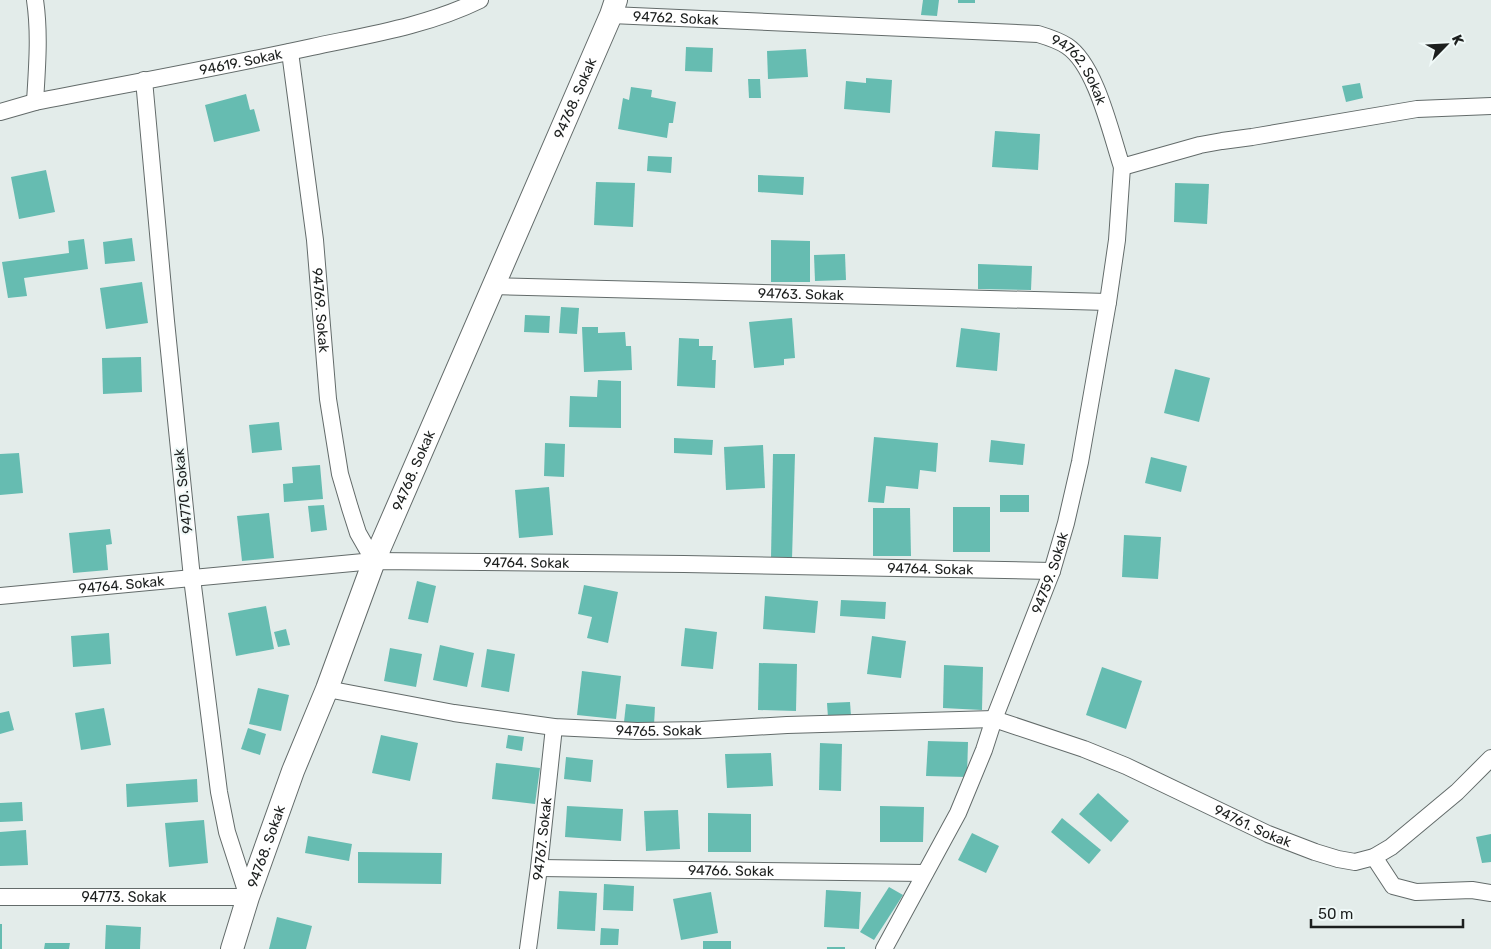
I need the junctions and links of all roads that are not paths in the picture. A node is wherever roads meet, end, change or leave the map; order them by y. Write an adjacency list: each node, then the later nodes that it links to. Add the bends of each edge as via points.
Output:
1 (35, 0): 6 (street, via 38,35)
2 (480, 0): 4 (street, 94619. Sokak, via 402,28)
3 (614, 7): 9 (street, 94762. Sokak, via 1038,34 1068,47 1082,60 1100,101); 10 (street, 94768. Sokak)
4 (290, 52): 5 (street, 94619. Sokak); 12 (street, 94769. Sokak, via 315,240 328,399 340,474 358,533)
5 (144, 80): 6 (street, 94619. Sokak); 14 (street, 94770. Sokak)
6 (35, 102): 8 (street, 94619. Sokak)
7 (1491, 106): 9 (street, via 1417,108 1200,145)
8 (0, 112)
9 (1122, 167): 11 (street, 94759. Sokak, via 1117,240)
10 (493, 286): 11 (street, 94763. Sokak); 12 (street, 94768. Sokak)
11 (1108, 302): 13 (street, 94759. Sokak, via 1080,462)
12 (374, 561): 13 (street, 94764. Sokak); 14 (street, 94764. Sokak); 16 (street, 94768. Sokak)
13 (1052, 571): 17 (street, 94759. Sokak)
14 (192, 578): 15 (street, 94764. Sokak); 25 (street, 94770. Sokak, via 220,792 228,832)
15 (0, 596)
16 (326, 690): 18 (street, 94765. Sokak); 25 (street, 94768. Sokak)
17 (994, 719): 18 (street, 94765. Sokak, via 700,730); 20 (street, 94761. Sokak, via 1126,766 1268,834 1315,852 1355,862); 22 (street, 94759. Sokak, via 958,813)
18 (554, 727): 21 (street, 94767. Sokak)
19 (1491, 758): 20 (street, 94761. Sokak, via 1416,827)
20 (1374, 857): 23 (street, via 1393,886 1416,892 1472,890)
21 (539, 868): 22 (street, 94766. Sokak); 27 (street, 94767. Sokak)
22 (925, 873): 28 (street, 94759. Sokak)
23 (1491, 893)
24 (0, 897): 25 (street, 94773. Sokak)
25 (248, 897): 26 (street, 94768. Sokak)
26 (232, 949)
27 (528, 949)
28 (884, 949)

